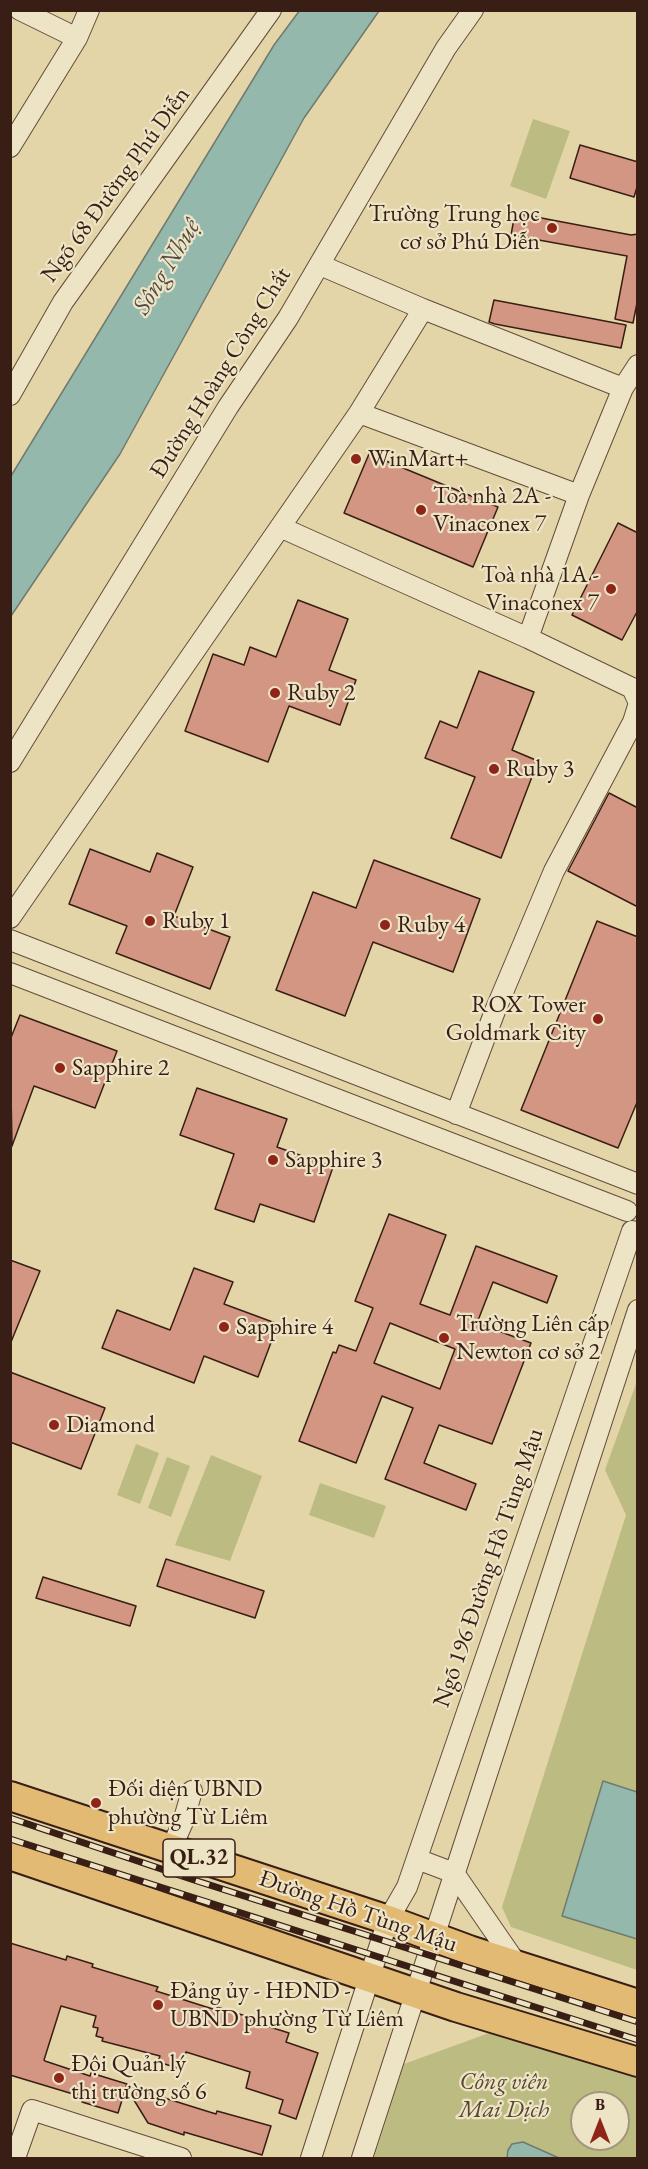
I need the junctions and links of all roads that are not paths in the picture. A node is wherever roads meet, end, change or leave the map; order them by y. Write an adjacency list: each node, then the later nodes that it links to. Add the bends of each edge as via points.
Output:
1 (20, 10): 5 (street)
2 (89, 10): 5 (street)
3 (271, 10): 11 (street, Ngõ 68 Đường Phú Diễn, via 63,302)
4 (473, 10): 7 (street, Đường Hoàng Công Chất, via 446,48)
5 (77, 38): 6 (street)
6 (10, 147)
7 (320, 265): 8 (street); 18 (street, Đường Hoàng Công Chất)
8 (423, 309): 10 (street); 12 (street)
9 (638, 365): 10 (street)
10 (624, 388): 13 (street)
11 (10, 395)
12 (359, 413): 13 (street); 14 (street)
13 (579, 495): 15 (street)
14 (280, 527): 15 (street); 19 (street)
15 (528, 638): 16 (street, via 632,688)
16 (638, 700)
17 (638, 706): 24 (street, via 554,871)
18 (10, 762)
19 (10, 918)
20 (10, 940): 22 (street)
21 (10, 973): 23 (street)
22 (177, 1005): 23 (street); 24 (street)
23 (168, 1034): 26 (street)
24 (456, 1114): 25 (street)
25 (638, 1186): 26 (street, via 629,1199)
26 (627, 1211): 27 (street)
27 (635, 1231): 33 (street, Ngõ 196 Đường Hồ Tùng Mậu)
28 (638, 1310): 34 (street)
29 (192, 1791): 31 (street)
30 (10, 1796): 31 (highway, Đường Hồ Tùng Mậu / QL.32)
31 (171, 1849): 35 (highway, Đường Hồ Tùng Mậu / QL.32)
32 (10, 1855): 38 (highway, QL.32)
33 (417, 1859): 34 (street); 35 (street, Ngõ 196 Đường Hồ Tùng Mậu)
34 (454, 1873): 36 (street); 37 (street)
35 (388, 1920): 36 (highway, Đường Hồ Tùng Mậu / QL.32); 38 (street, Ngõ 196 Đường Hồ Tùng Mậu)
36 (434, 1937): 37 (highway, Đường Hồ Tùng Mậu / QL.32); 39 (street)
37 (518, 1966): 40 (highway, Đường Hồ Tùng Mậu / QL.32)
38 (370, 1978): 39 (highway, QL.32); 44 (street, Ngõ 196 Đường Hồ Tùng Mậu)
39 (416, 1993): 41 (highway, QL.32); 45 (street)
40 (638, 2004)
41 (638, 2062)
42 (15, 2158): 43 (street, via 32,2110)
43 (181, 2158)
44 (311, 2158)
45 (362, 2158)

